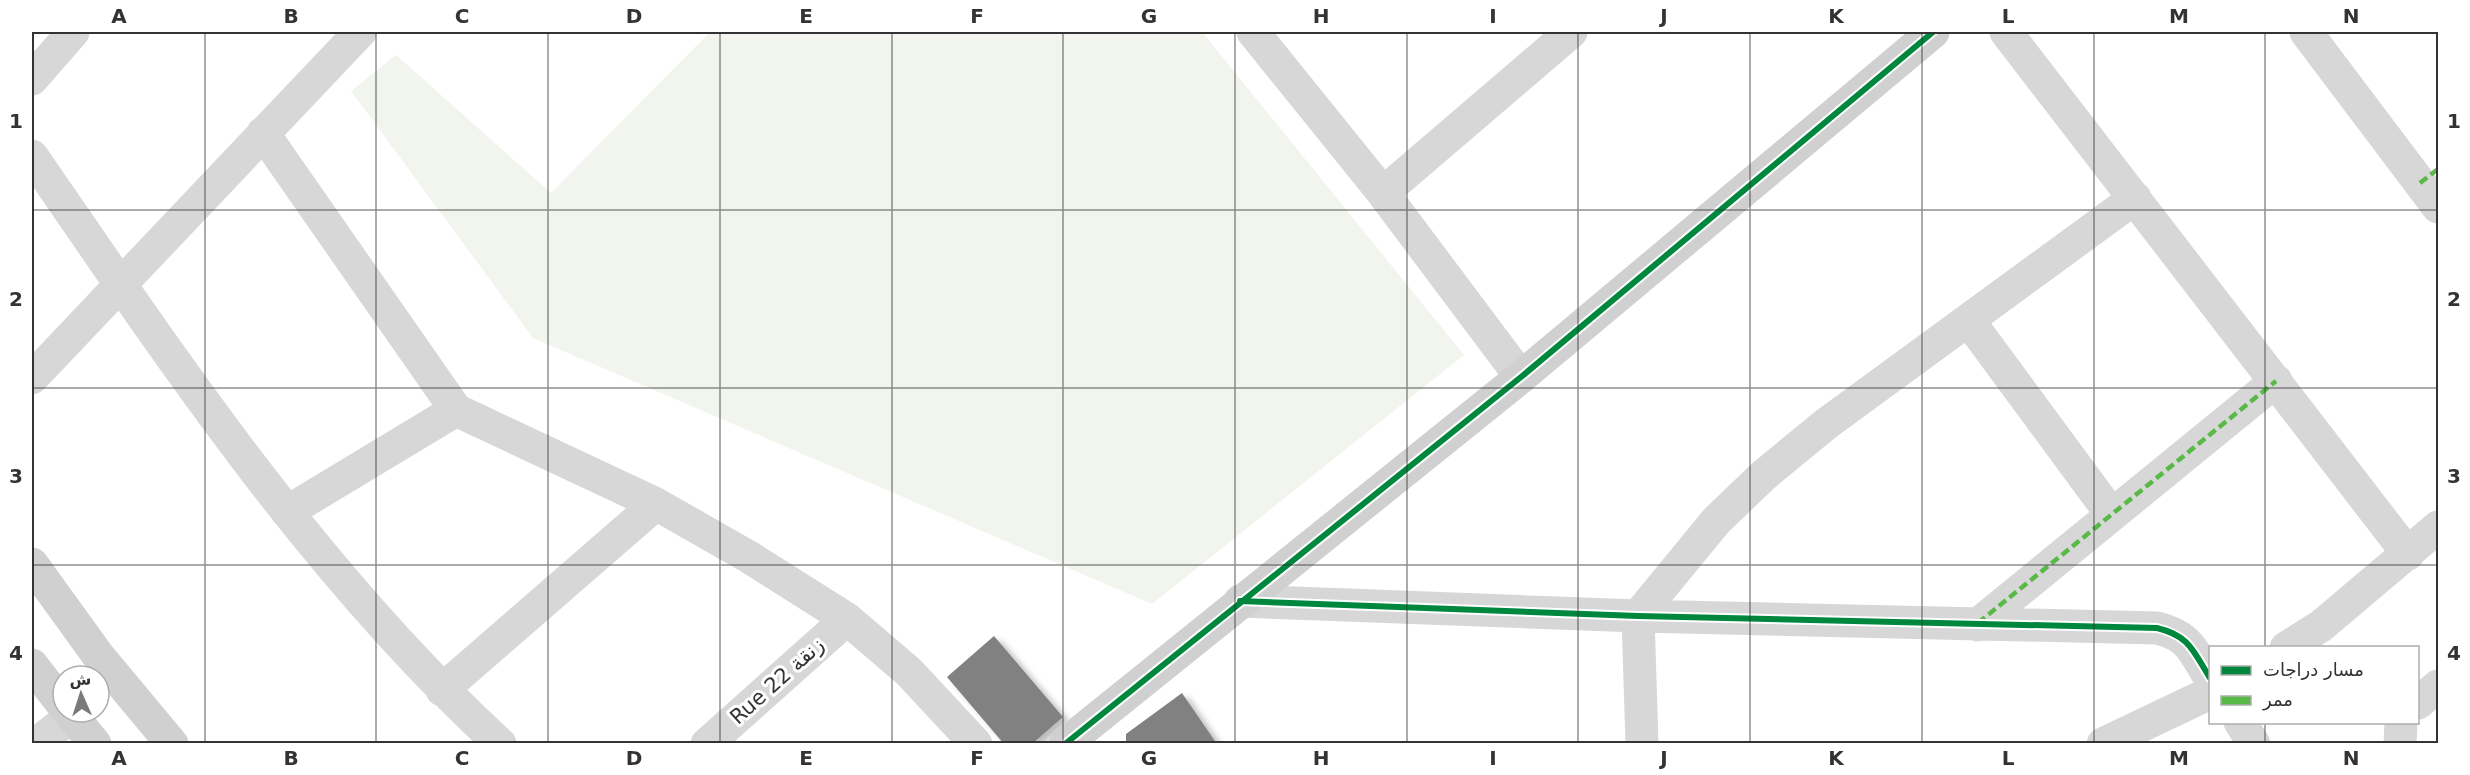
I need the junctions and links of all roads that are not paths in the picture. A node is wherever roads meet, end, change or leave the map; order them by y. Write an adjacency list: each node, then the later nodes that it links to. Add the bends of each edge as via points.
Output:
1 (73, 32): 8 (street)
2 (360, 32): 9 (street)
3 (1252, 32): 12 (street)
4 (1933, 32): 17 (street)
5 (2006, 32): 13 (street)
6 (2306, 32): 11 (street)
7 (1550, 38): 12 (street)
8 (32, 79)
9 (263, 133): 14 (street); 19 (street)
10 (32, 156): 14 (street)
11 (2432, 186)
12 (1383, 193): 17 (street)
13 (2135, 198): 15 (street); 18 (street)
14 (119, 284): 16 (street); 21 (street)
15 (1969, 321): 22 (street); 27 (street, via 1826,424 1764,475 1716,521)
16 (32, 378)
17 (1521, 378): 26 (street)
18 (2276, 381): 22 (street); 24 (street)
19 (456, 410): 20 (street); 21 (street)
20 (656, 504): 28 (street); 35 (street)
21 (286, 512): 35 (street)
22 (2112, 515): 29 (street)
23 (2439, 527): 24 (street)
24 (2408, 554): 30 (street, via 2321,626)
25 (32, 564): 44 (street, via 97,654)
26 (1240, 600): 27 (street); 48 (street)
27 (1638, 616): 29 (street); 49 (street)
28 (847, 619): 46 (street, Rue 22 زنقة); 47 (street, via 909,672)
29 (1977, 625): 32 (street, via 2157,628 2176,632 2188,642)
30 (2289, 646)
31 (32, 665): 34 (street)
32 (2209, 675)
33 (2439, 686): 37 (street)
34 (51, 689)
35 (442, 690): 45 (street)
36 (2209, 694): 50 (street)
37 (2419, 702)
38 (55, 724): 42 (street)
39 (79, 724): 43 (street)
40 (2241, 724): 51 (street)
41 (2401, 724): 52 (street)
42 (36, 744)
43 (95, 744)
44 (172, 744)
45 (500, 744)
46 (707, 744)
47 (976, 744)
48 (1065, 744)
49 (1642, 744)
50 (2103, 744)
51 (2254, 744)
52 (2400, 744)

